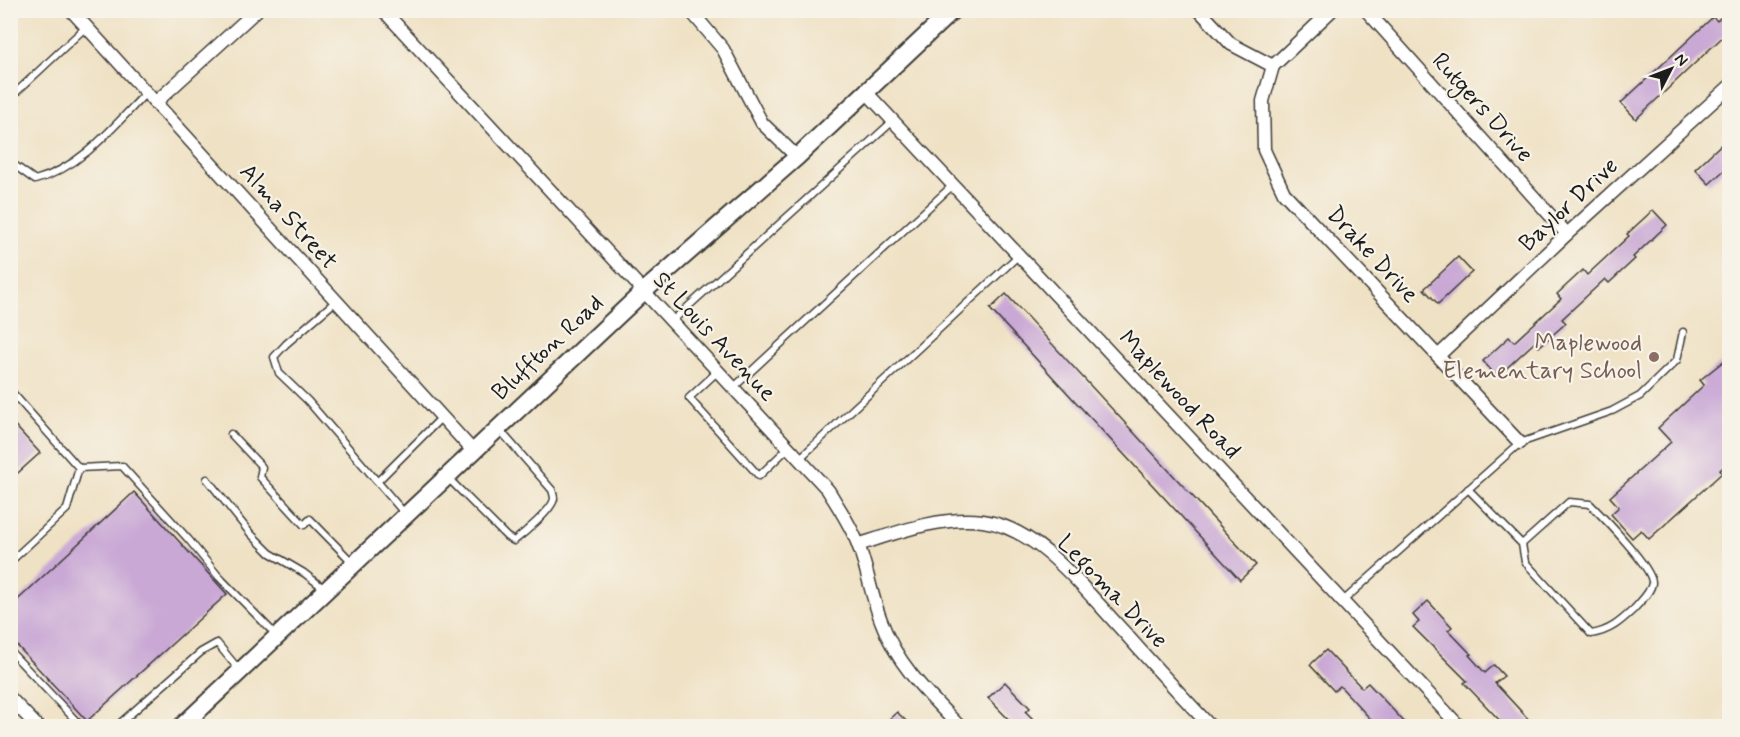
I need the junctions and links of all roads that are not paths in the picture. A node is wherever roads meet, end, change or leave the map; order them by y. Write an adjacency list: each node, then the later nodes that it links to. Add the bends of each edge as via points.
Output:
1 (71, 10): 9 (street, Alma Street)
2 (257, 10): 14 (street)
3 (383, 10): 21 (street, St Louis Avenue)
4 (690, 10): 16 (street, via 723,49 762,123)
5 (1199, 10): 10 (street, via 1231,44)
6 (1332, 10): 10 (street)
7 (1366, 10): 19 (street, Rutgers Drive)
8 (944, 14): 12 (main road, Bluffton Road)
9 (86, 27): 13 (lane); 14 (street, Alma Street)
10 (1273, 66): 25 (street, Drake Drive, via 1263,101 1264,150 1284,193)
11 (1730, 86): 19 (street, Baylor Drive)
12 (867, 93): 15 (street, Maplewood Road); 16 (main road, Bluffton Road)
13 (10, 98)
14 (151, 98): 17 (lane, via 85,154 52,175 35,180); 22 (street, Alma Street)
15 (893, 121): 18 (street, Maplewood Road); 23 (lane)
16 (797, 157): 21 (main road, Bluffton Road)
17 (10, 162)
18 (953, 185): 20 (street, Maplewood Road); 27 (lane)
19 (1567, 234): 25 (street, Baylor Drive)
20 (1019, 255): 35 (lane); 47 (street, Maplewood Road)
21 (643, 292): 23 (street, St Louis Avenue); 30 (main road, Bluffton Road)
22 (336, 301): 29 (street, Alma Street); 39 (lane, via 274,357 279,373)
23 (671, 322): 26 (street, St Louis Avenue)
24 (1683, 332): 32 (lane, via 1677,360 1641,396 1612,411)
25 (1437, 356): 32 (street, Drake Drive)
26 (717, 372): 27 (street, St Louis Avenue); 33 (lane, via 689,398 759,476)
27 (733, 388): 33 (street, St Louis Avenue)
28 (10, 390): 36 (lane)
29 (442, 417): 34 (street, Alma Street); 39 (lane)
30 (499, 428): 34 (main road, Bluffton Road); 37 (lane, via 552,490 554,498 522,535 514,541 507,537)
31 (231, 434): 45 (lane, via 262,467 260,477 304,525 310,519)
32 (1520, 443): 40 (lane)
33 (788, 448): 35 (street, St Louis Avenue)
34 (474, 452): 37 (main road, Bluffton Road)
35 (799, 459): 43 (street, St Louis Avenue, via 828,490)
36 (80, 468): 44 (lane, via 67,509); 48 (lane, via 122,466 219,577)
37 (447, 477): 41 (main road, Bluffton Road)
38 (207, 479): 46 (lane, via 270,553)
39 (378, 481): 41 (lane)
40 (1468, 489): 42 (lane); 47 (lane)
41 (406, 515): 45 (main road, Bluffton Road)
42 (1522, 544): 42 (lane, via 1525,562 1591,634 1606,632 1624,618 1652,585 1652,576 1642,561 1590,504 1569,502)
43 (858, 545): 57 (street, St Louis Avenue, via 882,623 901,661); 58 (street, Legoma Drive, via 916,527 953,521 983,521 1010,528 1036,543 1065,569)
44 (10, 562)
45 (354, 564): 46 (main road, Bluffton Road)
46 (326, 591): 48 (main road, Bluffton Road)
47 (1343, 601): 59 (street, Maplewood Road)
48 (278, 637): 50 (main road, Bluffton Road)
49 (10, 651): 55 (lane)
50 (240, 671): 53 (main road, Bluffton Road); 56 (lane, via 217,643 201,652)
51 (10, 698): 52 (street)
52 (15, 712): 54 (street)
53 (185, 725)
54 (37, 726)
55 (81, 726)
56 (117, 726)
57 (959, 726)
58 (1210, 726)
59 (1459, 726)

